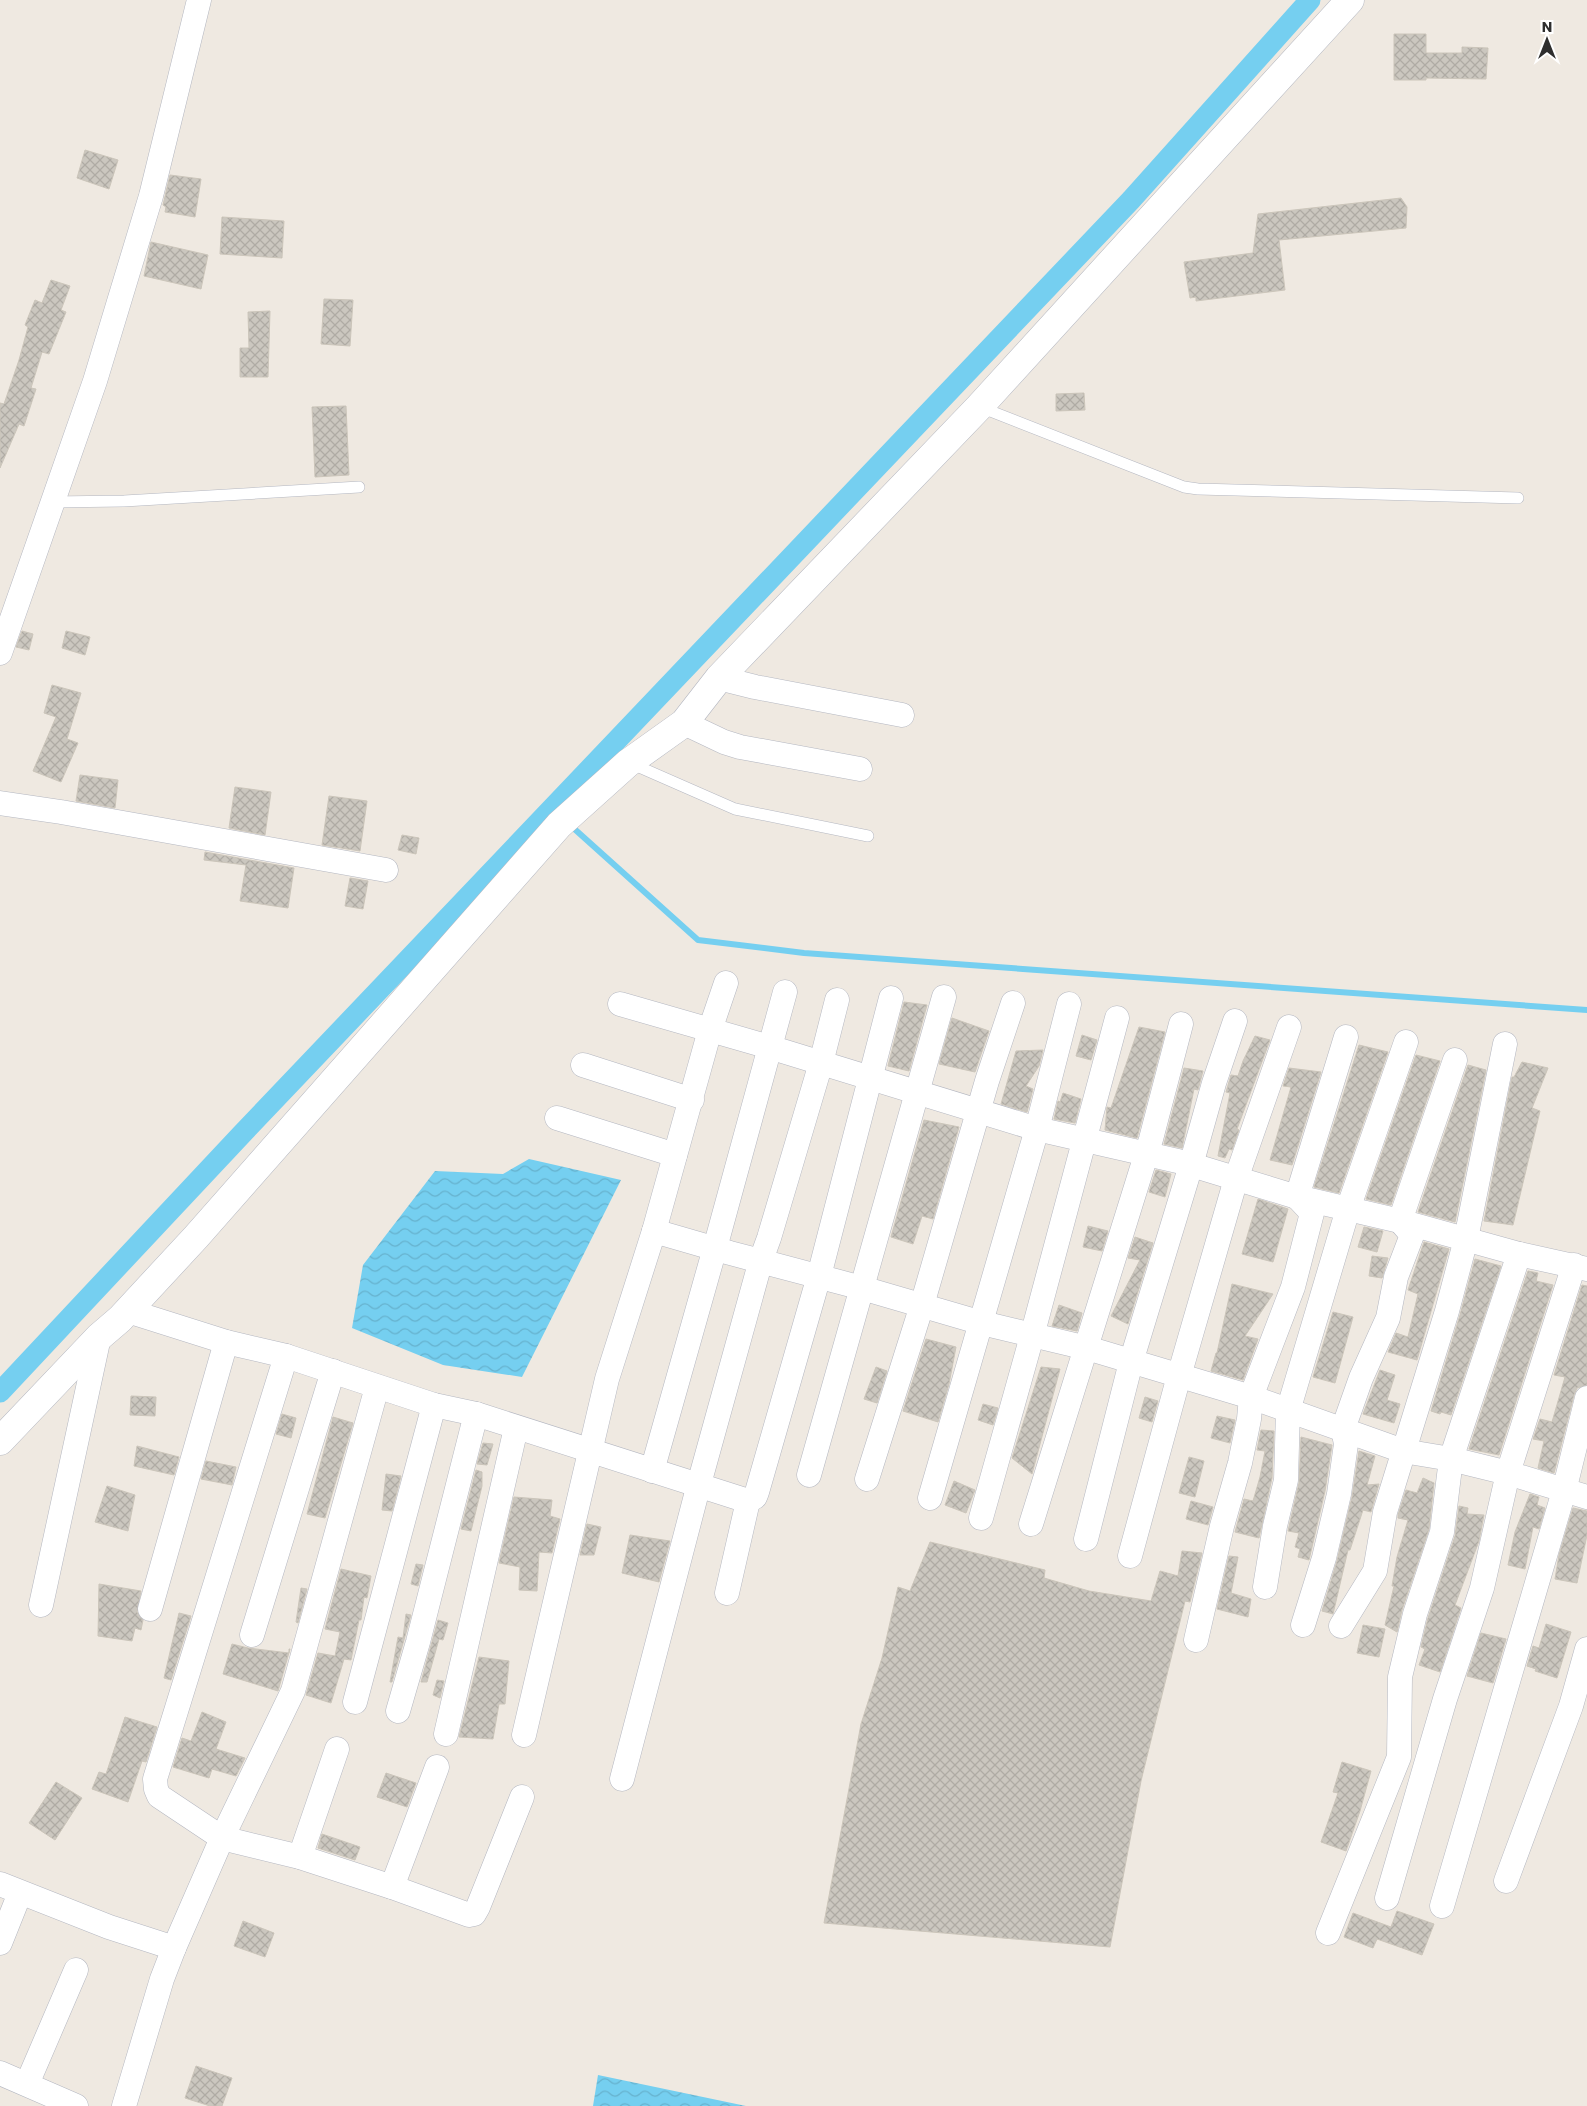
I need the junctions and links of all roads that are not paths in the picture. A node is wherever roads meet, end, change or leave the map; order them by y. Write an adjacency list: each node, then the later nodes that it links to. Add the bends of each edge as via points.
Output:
1 (199, 0): 6 (street, via 151,196 95,381)
2 (1350, 0): 3 (main road)
3 (979, 407): 5 (lane, via 1184,487); 9 (main road)
4 (360, 487): 6 (lane)
5 (1518, 498)
6 (53, 502): 7 (street)
7 (8, 601): 8 (street)
8 (0, 653)
9 (720, 678): 10 (street); 11 (main road)
10 (902, 715)
11 (684, 723): 12 (main road); 13 (street, via 724,742)
12 (628, 763): 15 (lane, via 735,810); 60 (main road, via 567,817)
13 (860, 769)
14 (0, 803): 16 (street)
15 (868, 836)
16 (386, 870)
17 (726, 983): 29 (street)
18 (784, 992): 33 (street)
19 (944, 997): 38 (street)
20 (891, 998): 37 (street)
21 (836, 1000): 35 (street)
22 (1013, 1003): 40 (street)
23 (620, 1004): 29 (street)
24 (1069, 1004): 42 (street)
25 (1117, 1018): 43 (street)
26 (1235, 1021): 46 (street)
27 (1181, 1024): 44 (street)
28 (1289, 1027): 47 (street)
29 (710, 1030): 33 (street); 39 (street)
30 (1346, 1037): 48 (street)
31 (1406, 1042): 49 (street)
32 (1505, 1044): 52 (street)
33 (770, 1047): 35 (street); 53 (street)
34 (1455, 1060): 50 (street)
35 (820, 1063): 37 (street); 55 (street)
36 (583, 1065): 39 (street)
37 (870, 1078): 38 (street); 57 (street)
38 (918, 1094): 40 (street); 58 (street)
39 (692, 1100): 45 (street)
40 (978, 1111): 42 (street); 59 (street)
41 (557, 1118): 45 (street)
42 (1037, 1129): 43 (street); 61 (street)
43 (1084, 1139): 44 (street); 62 (street)
44 (1147, 1154): 46 (street); 65 (street)
45 (675, 1155): 51 (street)
46 (1191, 1165): 47 (street); 67 (street)
47 (1236, 1179): 48 (street); 69 (street)
48 (1297, 1197): 49 (street); 71 (street, via 1312,1213 1293,1287)
49 (1348, 1209): 50 (street); 74 (street)
50 (1400, 1221): 52 (street); 77 (street, via 1412,1235 1396,1277 1388,1318)
51 (654, 1230): 53 (street); 79 (street, via 607,1379)
52 (1466, 1239): 54 (street); 80 (street)
53 (716, 1248): 55 (street); 82 (street)
54 (1519, 1254): 56 (street); 81 (street)
55 (762, 1260): 57 (street); 86 (street)
56 (1580, 1267): 83 (street)
57 (818, 1276): 58 (street); 90 (street, via 758,1492)
58 (862, 1288): 59 (street); 84 (street)
59 (922, 1305): 61 (street); 85 (street)
60 (128, 1311): 63 (main road); 64 (street)
61 (982, 1323): 62 (street); 89 (street)
62 (1032, 1336): 65 (street); 91 (street)
63 (99, 1337): 78 (main road); 97 (street)
64 (226, 1342): 66 (street); 98 (street)
65 (1087, 1348): 67 (street); 92 (street)
66 (286, 1356): 68 (street); 113 (street, via 155,1779 156,1789 164,1801)
67 (1131, 1362): 69 (street); 93 (street)
68 (333, 1371): 70 (street); 101 (street)
69 (1178, 1376): 71 (street); 94 (street)
70 (377, 1387): 73 (street); 113 (street, via 293,1691)
71 (1251, 1397): 74 (street); 102 (street, via 1240,1463)
72 (1587, 1398): 87 (street)
73 (434, 1405): 75 (street); 104 (street)
74 (1288, 1411): 77 (street); 95 (street, via 1286,1480)
75 (476, 1414): 76 (street); 106 (street)
76 (516, 1428): 79 (street); 107 (street)
77 (1343, 1429): 80 (street); 99 (street, via 1346,1444 1339,1494)
78 (0, 1441)
79 (589, 1451): 82 (street); 108 (street)
80 (1403, 1451): 81 (street); 100 (street, via 1385,1512 1375,1571)
81 (1451, 1459): 83 (street); 120 (street, via 1442,1532 1415,1614 1400,1677 1399,1757)
82 (652, 1471): 86 (street)
83 (1508, 1473): 87 (street); 118 (street, via 1482,1588 1445,1699)
84 (808, 1475)
85 (867, 1479)
86 (699, 1484): 90 (street); 111 (street)
87 (1564, 1491): 88 (street); 119 (street)
88 (1587, 1496)
89 (930, 1498)
90 (748, 1501): 96 (street)
91 (981, 1518)
92 (1031, 1524)
93 (1086, 1538)
94 (1130, 1556)
95 (1265, 1587)
96 (727, 1593)
97 (41, 1604)
98 (150, 1609)
99 (1303, 1625)
100 (1341, 1626)
101 (252, 1635)
102 (1196, 1640)
103 (1587, 1649): 105 (street)
104 (355, 1702)
105 (1579, 1707): 115 (street)
106 (398, 1711)
107 (446, 1734)
108 (524, 1735)
109 (337, 1749): 114 (street)
110 (436, 1767): 116 (street)
111 (622, 1779)
112 (522, 1797): 116 (street, via 474,1914 464,1914)
113 (222, 1838): 114 (street); 122 (street)
114 (300, 1857): 116 (street)
115 (1506, 1881)
116 (392, 1887)
117 (10, 1889): 121 (street); 122 (street)
118 (1387, 1898)
119 (1442, 1906)
120 (1328, 1933)
121 (0, 1944)
122 (174, 1948): 127 (street)
123 (76, 1970): 125 (street)
124 (0, 2073): 125 (street)
125 (27, 2084): 126 (street)
126 (76, 2106)
127 (124, 2106)

